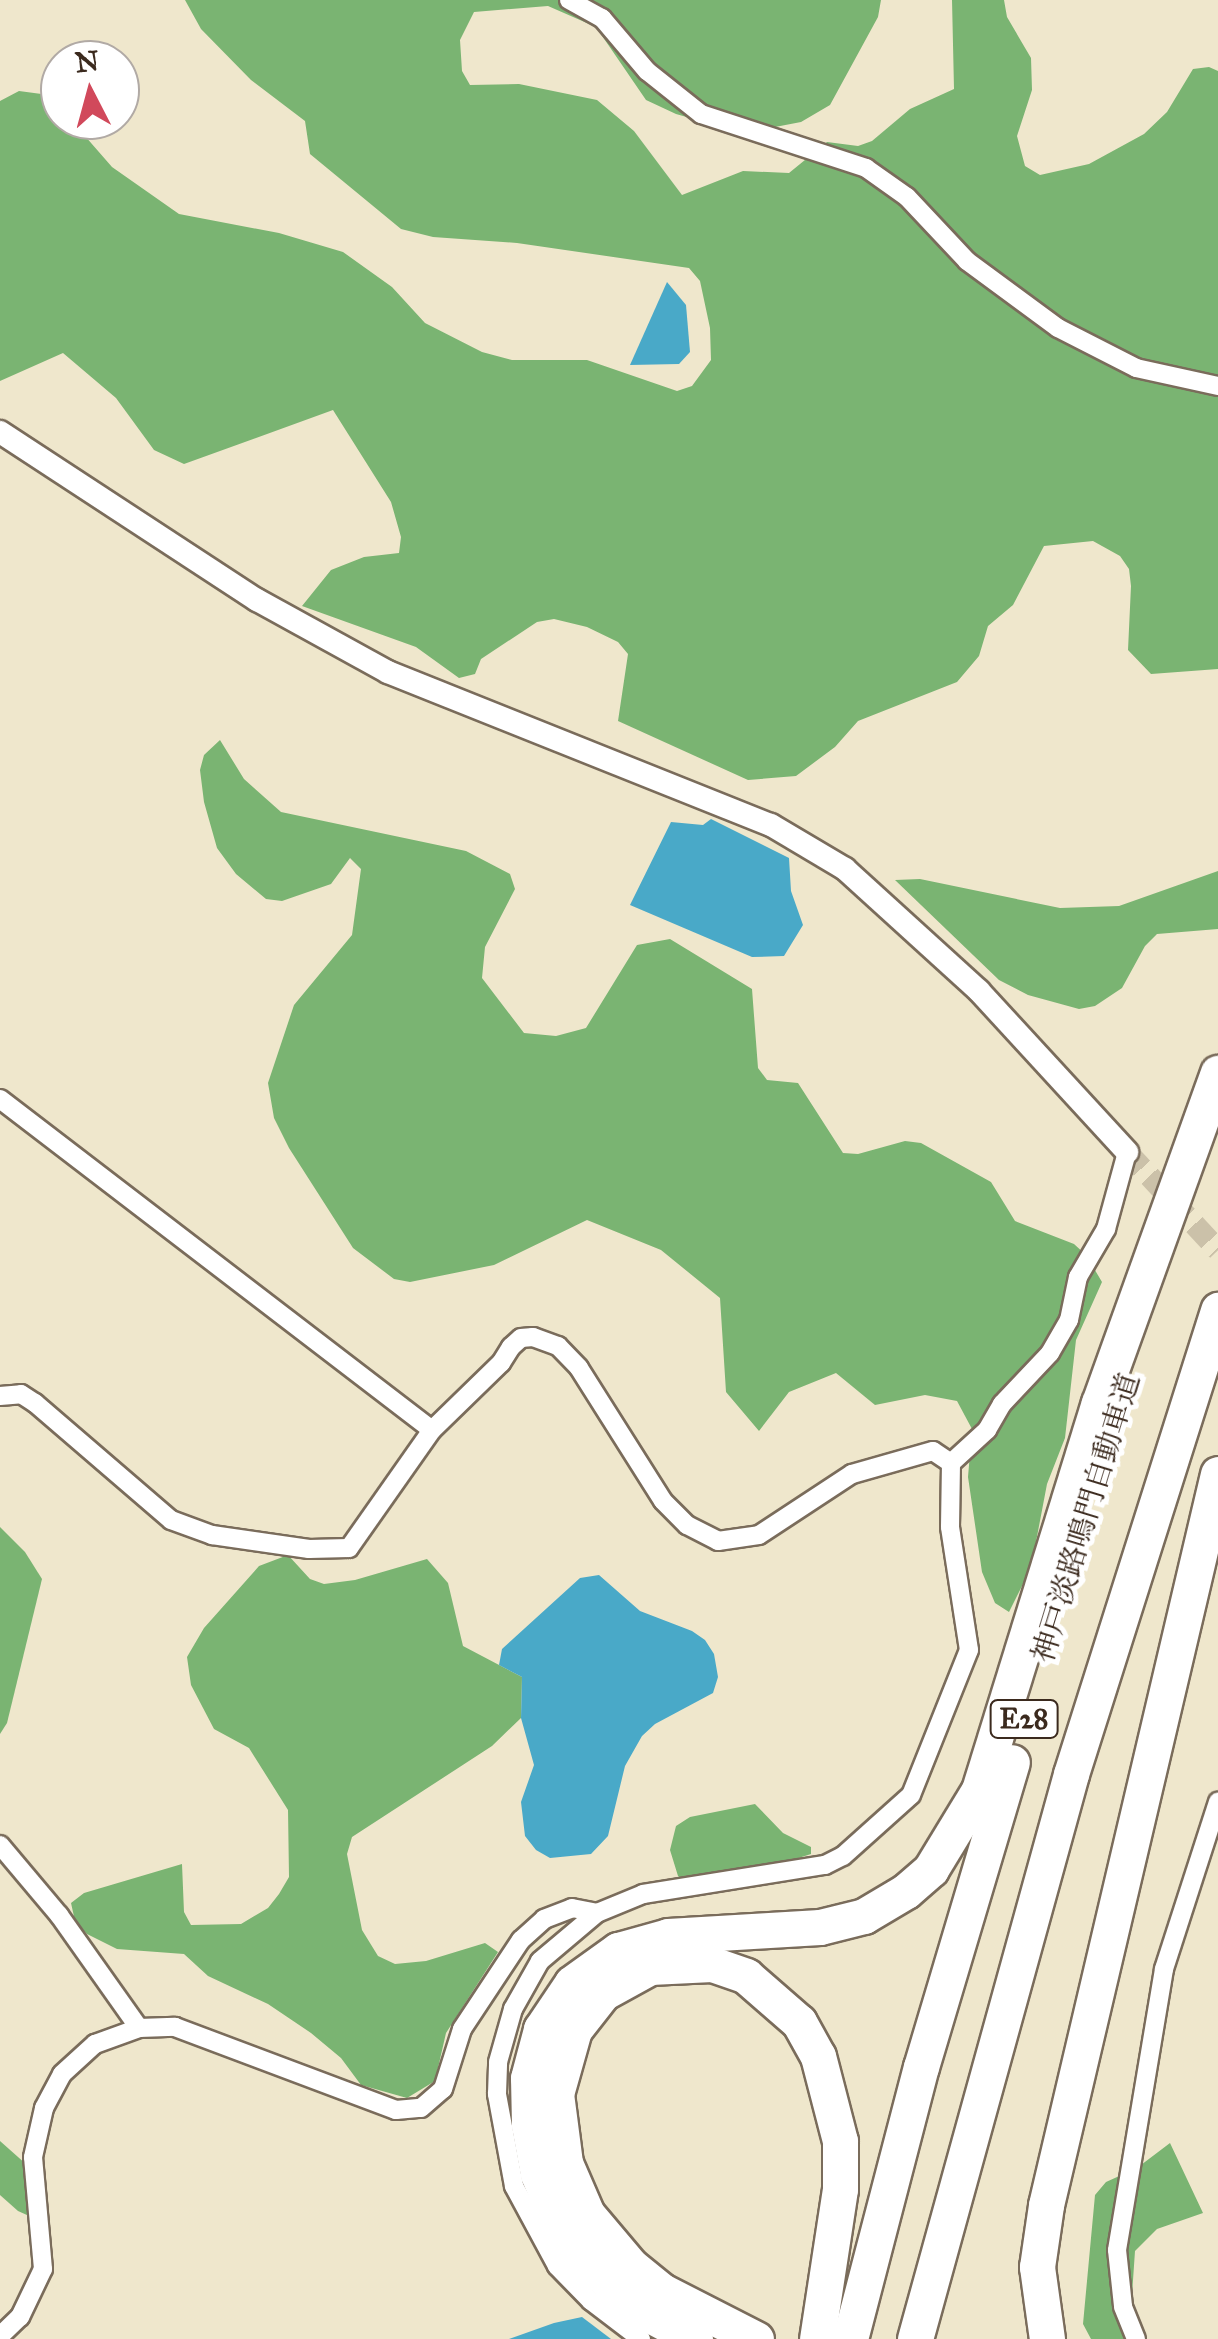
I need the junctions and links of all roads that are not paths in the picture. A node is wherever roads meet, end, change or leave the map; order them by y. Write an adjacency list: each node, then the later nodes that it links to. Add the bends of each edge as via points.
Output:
1 (569, 0): 2 (street, via 602,18 647,71 701,114 866,168 907,197 967,260 1058,328 1136,368)
2 (1218, 386)
3 (0, 432): 7 (street, via 257,600 388,672 740,812 845,869 979,991)
4 (1218, 1074): 19 (highway, via 1099,1403 979,1790 931,1869 864,1916 803,1928 668,1936 618,1950 572,1983 541,2028 528,2078 529,2125 538,2174 557,2219 582,2258 616,2289)
5 (0, 1099): 10 (street)
6 (1218, 1105): 22 (highway, 神戸淡路鳴門自動車道 / E28, via 1052,1627 921,2067)
7 (1127, 1152): 11 (street, via 1106,1229 1078,1277 1069,1320 987,1430)
8 (1218, 1310): 23 (highway, 神戸淡路鳴門自動車道 / E28, via 1071,1774)
9 (0, 1396): 10 (street, via 21,1394 36,1402 171,1520 212,1535 310,1549 349,1548)
10 (432, 1430): 11 (street, via 520,1338 533,1337 558,1346 579,1368 662,1502 718,1542 759,1535 852,1474 934,1451)
11 (951, 1462): 15 (street, via 950,1527 969,1650 912,1794 825,1865 643,1894)
12 (1218, 1474): 24 (highway, via 1046,2206 1037,2267)
13 (1218, 1802): 25 (street, via 1164,1969 1117,2250 1123,2306)
14 (0, 1846): 16 (street, via 60,1915)
15 (597, 1913): 16 (street, via 572,1908 544,1919 521,1940 462,2029 444,2089 408,2112 174,2026); 18 (street, via 558,1942 525,1984 504,2034 496,2094 514,2186 546,2252 591,2301)
16 (139, 2028): 17 (street, via 95,2044 62,2074 44,2108 33,2157 43,2269 20,2317)
17 (0, 2336)
18 (640, 2339)
19 (696, 2339)
20 (756, 2339): 21 (highway, via 662,2292 631,2266 588,2214 564,2163 556,2094 574,2030 604,1993 650,1967 712,1964 746,1976 799,2022 818,2056 840,2141 840,2189)
21 (817, 2339)
22 (850, 2339)
23 (915, 2339)
24 (1048, 2339)
25 (1136, 2339)

